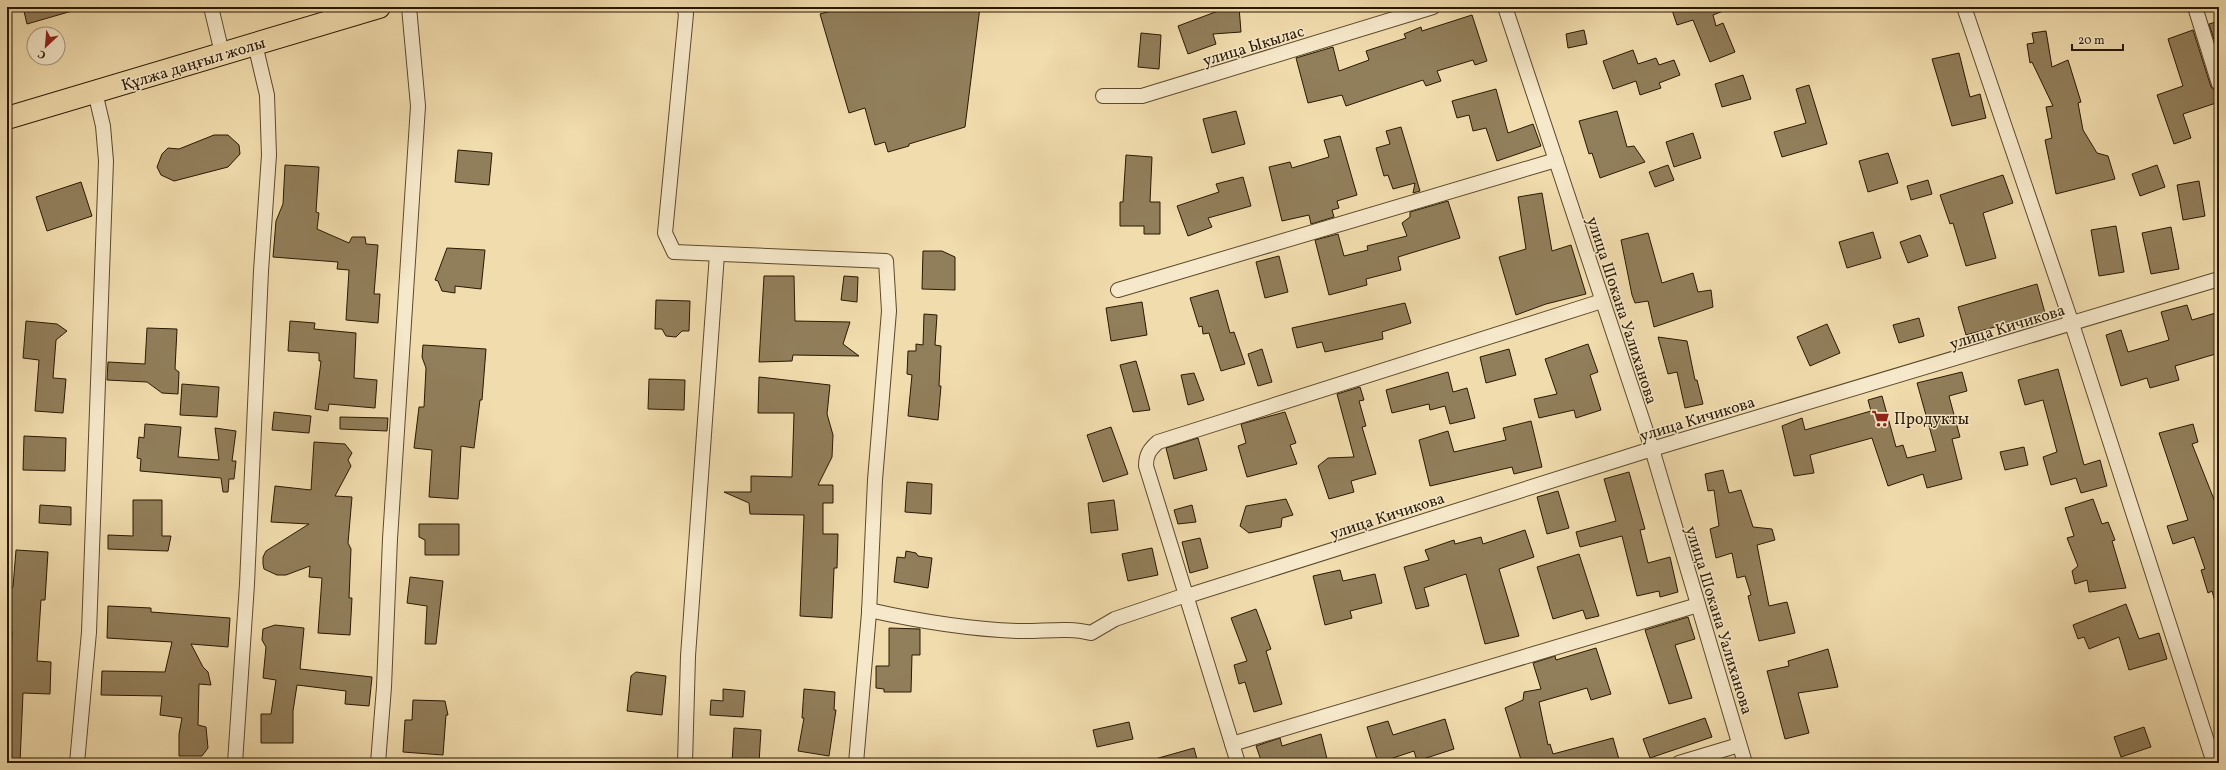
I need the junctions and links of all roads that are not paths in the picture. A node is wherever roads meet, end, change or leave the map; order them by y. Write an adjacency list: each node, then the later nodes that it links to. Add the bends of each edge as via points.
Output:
1 (211, 7): 10 (street)
2 (378, 7): 9 (main road, Құлжа даңғыл жолы)
3 (408, 7): 29 (street, via 418,106)
4 (684, 7): 16 (street, via 686,14 666,234 674,252)
5 (1433, 7): 13 (street, улица Ыкылас, via 1142,96)
6 (1505, 7): 15 (street, улица Шокана Уалиханова)
7 (1964, 7): 20 (street)
8 (2195, 7): 11 (street)
9 (255, 44): 10 (main road, Құлжа даңғыл жолы); 28 (street, via 267,95 269,155)
10 (222, 53): 12 (main road, Құлжа даңғыл жолы)
11 (2219, 84)
12 (95, 92): 14 (main road, Құлжа даңғыл жолы); 27 (street, via 103,126 106,161 89,632)
13 (1103, 96)
14 (7, 118)
15 (1556, 160): 18 (street); 19 (street, улица Шокана Уалиханова)
16 (717, 254): 24 (street, via 886,260 889,312 875,480); 30 (street, via 688,656)
17 (2219, 279): 20 (street, улица Кичикова)
18 (1118, 290)
19 (1602, 302): 21 (street, улица Шокана Уалиханова); 22 (street, via 1158,442 1150,449 1146,457 1146,466)
20 (2072, 324): 21 (street, улица Кичикова); 35 (street)
21 (1652, 449): 22 (street, улица Кичикова); 23 (street, улица Шокана Уалиханова)
22 (1186, 595): 24 (street, улица Кичикова, via 1115,619 1091,633 1080,630 1017,631 930,624); 25 (street)
23 (1698, 605): 25 (street); 26 (street, улица Шокана Уалиханова)
24 (869, 610): 31 (street)
25 (1232, 744): 32 (street)
26 (1739, 745): 33 (street); 34 (street, улица Шокана Уалиханова)
27 (77, 763)
28 (235, 763)
29 (378, 763)
30 (685, 763)
31 (856, 763)
32 (1238, 763)
33 (1679, 763)
34 (1745, 763)
35 (2214, 763)

